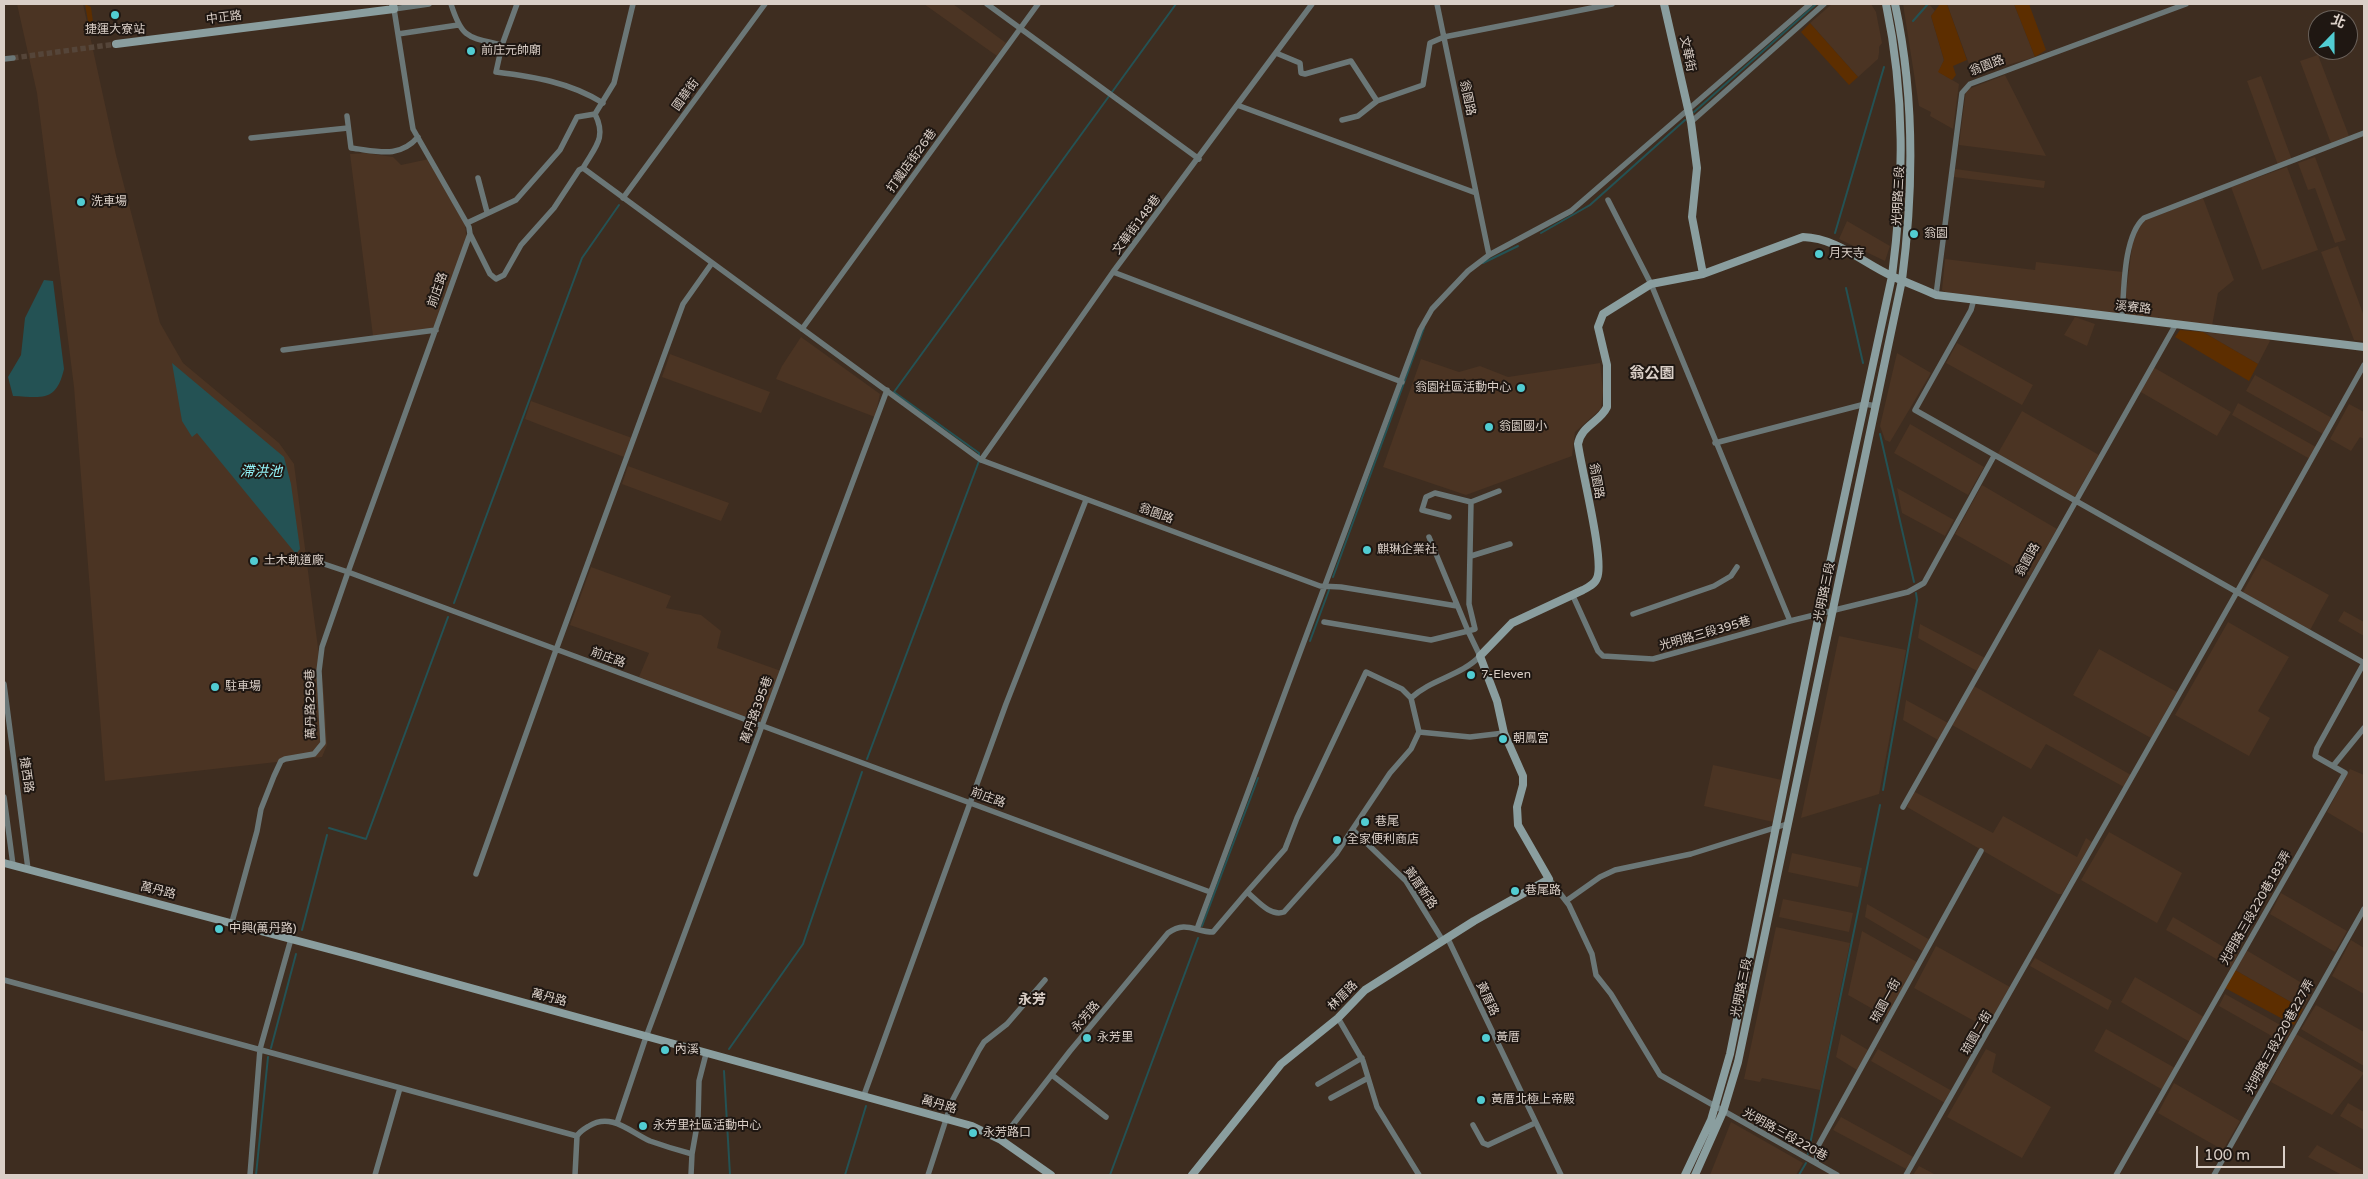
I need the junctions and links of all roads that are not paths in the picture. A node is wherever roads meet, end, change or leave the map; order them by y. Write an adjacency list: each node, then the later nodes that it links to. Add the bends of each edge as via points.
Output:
1 (428, 4): 17 (street)
2 (451, 4): 18 (street)
3 (517, 4): 23 (street)
4 (633, 4): 28 (street, via 614,83)
5 (766, 4): 43 (street, 國華街)
6 (987, 4): 19 (street)
7 (1038, 4): 19 (street, 打鐵店街26巷)
8 (1312, 4): 24 (street, 文華街148巷)
9 (1437, 4): 21 (street, 翁園路)
10 (1612, 4): 21 (street)
11 (1664, 4): 30 (street, 文華街)
12 (1810, 4): 30 (street)
13 (1824, 4): 34 (street)
14 (1886, 4): 52 (street, 光明路三段, via 1899,88 1902,162)
15 (1895, 4): 53 (street, 光明路三段, via 1903,37 1912,159 1910,222)
16 (2186, 4): 55 (street, 翁園路, via 1965,88 1949,182)
17 (394, 6): 20 (street); 22 (street, 中正路)
18 (458, 25): 20 (street); 23 (street, via 466,35)
19 (1020, 28): 39 (street); 59 (street, 打鐵店街26巷)
20 (398, 34): 37 (street, via 411,117)
21 (1444, 37): 27 (street, via 1430,43 1423,85); 42 (street, 翁園路)
22 (116, 44)
23 (502, 45): 28 (street, via 496,72 556,81)
24 (1276, 53): 27 (street, via 1295,60 1300,64 1301,73 1305,74 1350,62); 29 (street, 文華街148巷)
25 (13, 58): 26 (street)
26 (4, 59)
27 (1377, 101): 33 (street, via 1358,116)
28 (602, 103): 31 (street)
29 (1238, 105): 39 (street, 文華街148巷); 42 (street)
30 (1687, 109): 34 (street); 48 (street, via 1571,211)
31 (595, 114): 40 (street, via 601,134); 45 (street, via 577,117 560,150 516,200)
32 (347, 116): 35 (street)
33 (1342, 120)
34 (1691, 122): 51 (street, via 1697,168 1692,217)
35 (348, 128): 37 (street, via 351,148 402,151); 38 (street)
36 (2364, 133): 57 (street, via 2144,218 2134,230 2130,245)
37 (418, 137): 46 (street)
38 (251, 138)
39 (1199, 159): 50 (street, 文華街148巷)
40 (583, 168): 43 (street, 翁園路); 47 (street, via 542,223 521,245 504,275 496,279 490,274)
41 (478, 178): 45 (street)
42 (1476, 193): 48 (street, 翁園路)
43 (623, 198): 49 (street, 翁園路)
44 (1608, 200): 54 (street)
45 (488, 212): 46 (street)
46 (467, 223): 47 (street)
47 (470, 234): 60 (street, 前庄路)
48 (1489, 255): 64 (street, via 1450,288 1432,309 1420,330)
49 (712, 263): 59 (street, 翁園路); 92 (street, via 683,304)
50 (1114, 272): 64 (street); 70 (street, 文華街148巷)
51 (1703, 274): 52 (street, 翁園路, via 1803,237 1829,241); 54 (street, 翁園路)
52 (1892, 276): 53 (street, 翁園路); 66 (street, 光明路三段)
53 (1902, 280): 55 (street, 溪寮路); 67 (street, 光明路三段)
54 (1651, 284): 68 (street); 84 (street, 翁園路, via 1603,314 1598,327 1606,365 1607,407 1583,431 1578,444 1600,571 1594,583)
55 (1936, 295): 56 (street, 溪寮路)
56 (1974, 300): 57 (street, 溪寮路); 69 (street, via 1914,410)
57 (2122, 318): 58 (street, 溪寮路)
58 (2176, 324): 61 (street, 溪寮路); 73 (street, 翁園路)
59 (802, 329): 65 (street, 翁園路)
60 (436, 330): 62 (street); 81 (street, 前庄路)
61 (2364, 346)
62 (283, 350)
63 (2364, 365): 83 (street)
64 (1402, 382): 82 (street)
65 (887, 390): 70 (street, 翁園路); 97 (street, 萬丹路395巷)
66 (1865, 404): 67 (street); 68 (street); 88 (street, 光明路三段)
67 (1876, 406): 86 (street, 光明路三段)
68 (1715, 443): 89 (street)
69 (1994, 456): 73 (street); 86 (street, via 1920,587)
70 (979, 458): 72 (street, 翁園路)
71 (1498, 491): 74 (street)
72 (1086, 500): 82 (street, 翁園路); 103 (street)
73 (2074, 501): 83 (street); 104 (street, 翁園路)
74 (1471, 502): 75 (street, via 1435,493 1426,497 1422,510); 79 (street)
75 (1449, 516)
76 (1429, 537): 85 (street)
77 (1510, 544): 79 (street)
78 (302, 556): 81 (street)
79 (1471, 556): 91 (street, via 1469,604 1475,629)
80 (1737, 567): 87 (street, via 1731,576 1714,586)
81 (348, 572): 92 (street, 前庄路); 118 (street, 萬丹路259巷, via 322,647 319,672 323,742 314,754 281,762 261,809)
82 (1325, 586): 85 (street, 翁園路); 114 (street)
83 (2236, 592): 94 (street); 158 (street, 琉園二街)
84 (1573, 596): 89 (street, 光明路三段395巷, via 1603,656 1653,659); 93 (street, 翁園路, via 1512,623)
85 (1457, 606): 91 (street)
86 (1833, 610): 88 (street); 105 (street, 光明路三段)
87 (1634, 614)
88 (1819, 614): 89 (street, 光明路三段395巷); 106 (street, 光明路三段)
89 (1790, 621)
90 (1324, 622): 91 (street, via 1431,640)
91 (1468, 631): 93 (street)
92 (556, 650): 97 (street, 前庄路); 112 (street)
93 (1480, 656): 96 (street, 翁園路); 100 (street, via 1497,702)
94 (2364, 663): 101 (street, 光明路三段220巷183弄, via 2317,748 2315,756)
95 (4, 684): 111 (street, 捷西路)
96 (1412, 698): 99 (street); 115 (street, via 1402,689 1366,672 1297,818 1289,842)
97 (762, 727): 103 (street, 前庄路); 125 (street, 萬丹路395巷)
98 (2364, 728): 101 (street)
99 (1419, 732): 100 (street, via 1470,737); 107 (street, via 1411,749 1390,773)
100 (1504, 733): 113 (street, via 1524,785 1517,806 1518,825)
101 (2333, 766): 159 (street, 光明路三段220巷183弄, via 2345,773)
102 (4, 797): 110 (street, 捷西路)
103 (970, 803): 114 (street, 前庄路); 133 (street)
104 (1903, 807)
105 (1788, 824): 106 (street); 136 (street, 光明路三段, via 1738,1062)
106 (1776, 828): 116 (street, via 1691,854 1615,870); 135 (street, 光明路三段, via 1730,1054)
107 (1354, 831): 115 (street, via 1284,912 1271,912); 121 (street, 黃厝新路, via 1406,881)
108 (1981, 851): 145 (street, 琉園一街, via 1818,1146)
109 (4, 863): 110 (street)
110 (13, 865): 111 (street, 萬丹路)
111 (28, 869): 118 (street, 萬丹路)
112 (476, 874)
113 (1549, 879): 116 (street); 121 (street, 林厝路)
114 (1210, 892): 119 (street)
115 (1247, 892): 119 (street, via 1217,930)
116 (1566, 901): 135 (street, via 1592,954 1596,975 1660,1074)
117 (2364, 909): 160 (street, 光明路三段220巷227弄)
118 (232, 922): 120 (street, 萬丹路)
119 (1197, 929): 129 (street, 永芳路, via 1180,927 1168,933)
120 (292, 938): 125 (street, 萬丹路); 126 (street)
121 (1445, 940): 124 (street, 林厝路, via 1365,990); 140 (street, 黃厝路)
122 (4, 980): 126 (street)
123 (1045, 980): 138 (street, via 1006,1024 984,1042)
124 (1338, 1018): 128 (street); 153 (street, 林厝路, via 1281,1064)
125 (646, 1037): 127 (street, 萬丹路); 139 (street, 萬丹路395巷)
126 (260, 1049): 132 (street); 147 (street)
127 (706, 1054): 133 (street, 萬丹路); 144 (street, via 699,1081 698,1120)
128 (1362, 1058): 130 (street); 131 (street)
129 (1052, 1075): 137 (street); 143 (street, 永芳路)
130 (1368, 1078): 134 (street); 154 (street, via 1376,1107)
131 (1318, 1084)
132 (400, 1088): 142 (street); 148 (street)
133 (864, 1095): 138 (street, 萬丹路)
134 (1331, 1098)
135 (1716, 1107): 136 (street); 155 (street, 光明路三段)
136 (1723, 1112): 145 (street, 光明路三段220巷); 156 (street, 光明路三段)
137 (1106, 1117)
138 (945, 1119): 143 (street, 萬丹路, via 972,1126); 151 (street)
139 (617, 1123): 142 (street, via 596,1122); 144 (street, via 648,1140)
140 (1535, 1123): 141 (street, via 1488,1145 1483,1144); 146 (street, 黃厝路)
141 (1473, 1125)
142 (577, 1136): 149 (street)
143 (1001, 1140): 152 (street, 萬丹路)
144 (692, 1154): 150 (street)
145 (1816, 1163): 157 (street, 光明路三段220巷)
146 (1559, 1174)
147 (250, 1175)
148 (375, 1175)
149 (575, 1175)
150 (691, 1175)
151 (928, 1175)
152 (1051, 1175)
153 (1192, 1175)
154 (1419, 1175)
155 (1685, 1175)
156 (1695, 1175)
157 (1837, 1175)
158 (1906, 1175)
159 (2116, 1175)
160 (2214, 1175)

